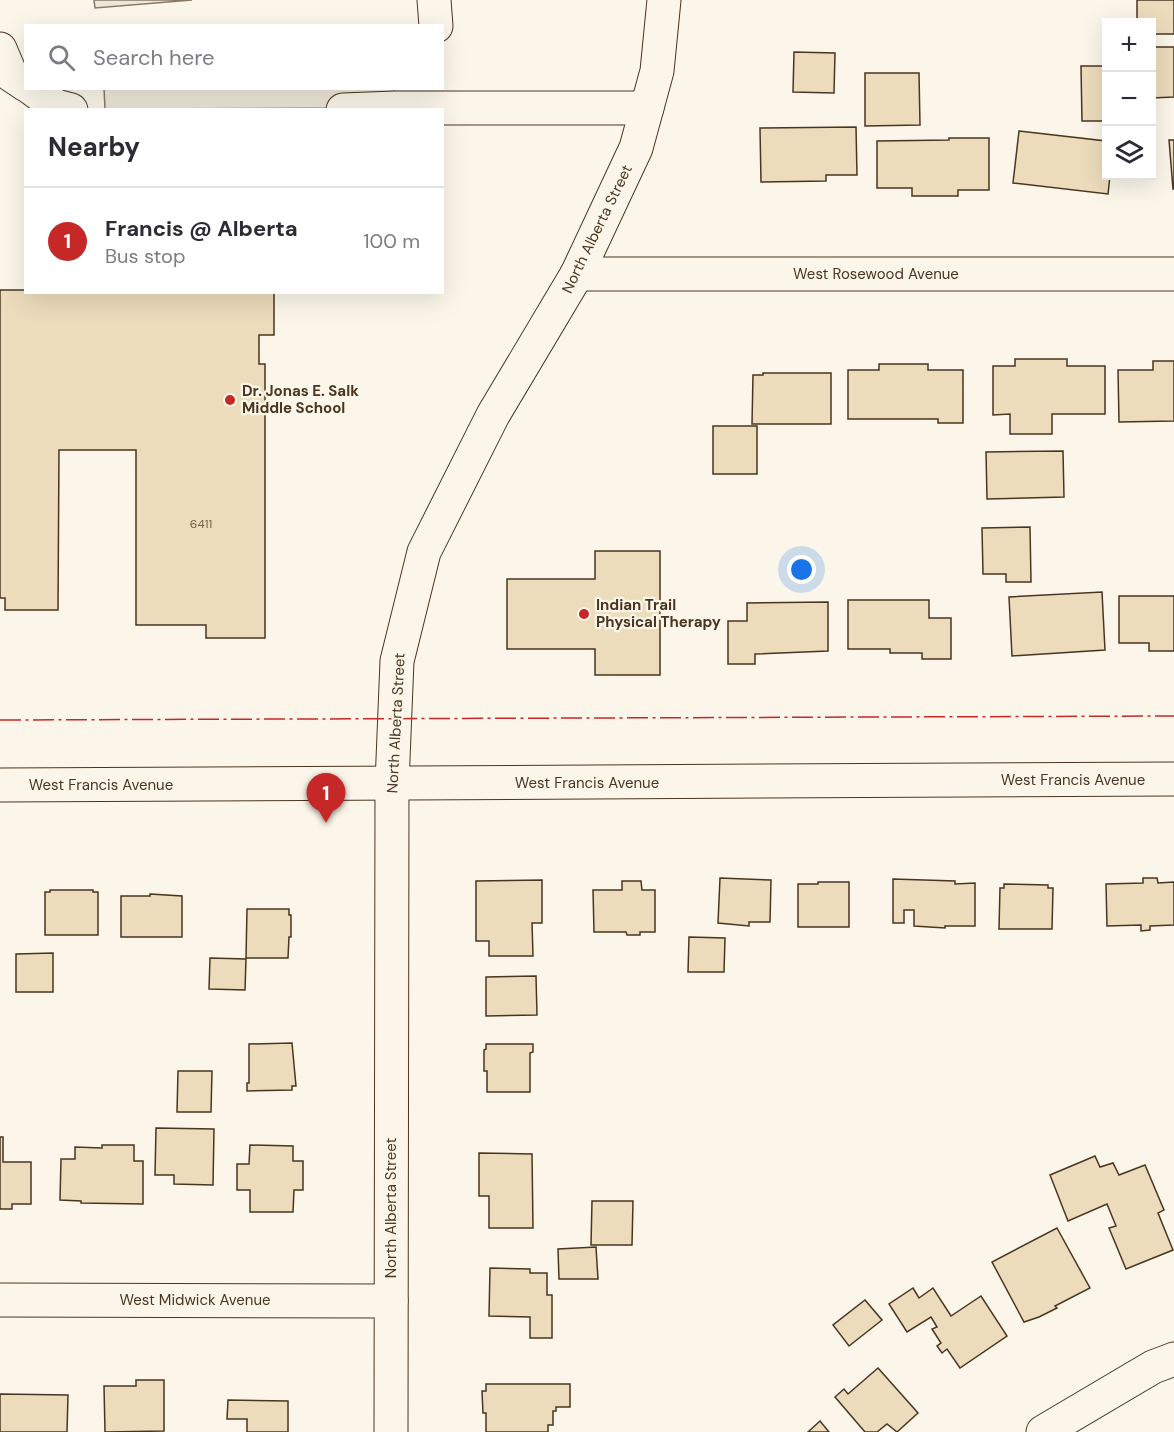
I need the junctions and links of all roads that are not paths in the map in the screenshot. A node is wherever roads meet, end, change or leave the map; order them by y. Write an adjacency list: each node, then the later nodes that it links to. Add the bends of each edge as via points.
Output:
1 (434, 0): 3 (street)
2 (664, 0): 10 (street, North Alberta Street, via 657,71)
3 (436, 24)
4 (0, 49): 5 (street, via 11,75)
5 (24, 84)
6 (34, 90): 8 (street)
7 (441, 98): 9 (street); 10 (street)
8 (64, 108)
9 (358, 108)
10 (647, 108): 11 (street, North Alberta Street, via 636,148)
11 (577, 274): 12 (street, West Rosewood Avenue); 14 (street, North Alberta Street, via 493,415 424,552 397,661)
12 (1174, 274)
13 (1174, 779): 14 (street, West Francis Avenue)
14 (392, 784): 15 (street, West Francis Avenue); 17 (street, North Alberta Street)
15 (0, 785)
16 (0, 1300): 17 (street, West Midwick Avenue)
17 (391, 1301): 19 (street, North Alberta Street)
18 (1174, 1359): 20 (street, via 1153,1367)
19 (391, 1432)
20 (1043, 1432)

